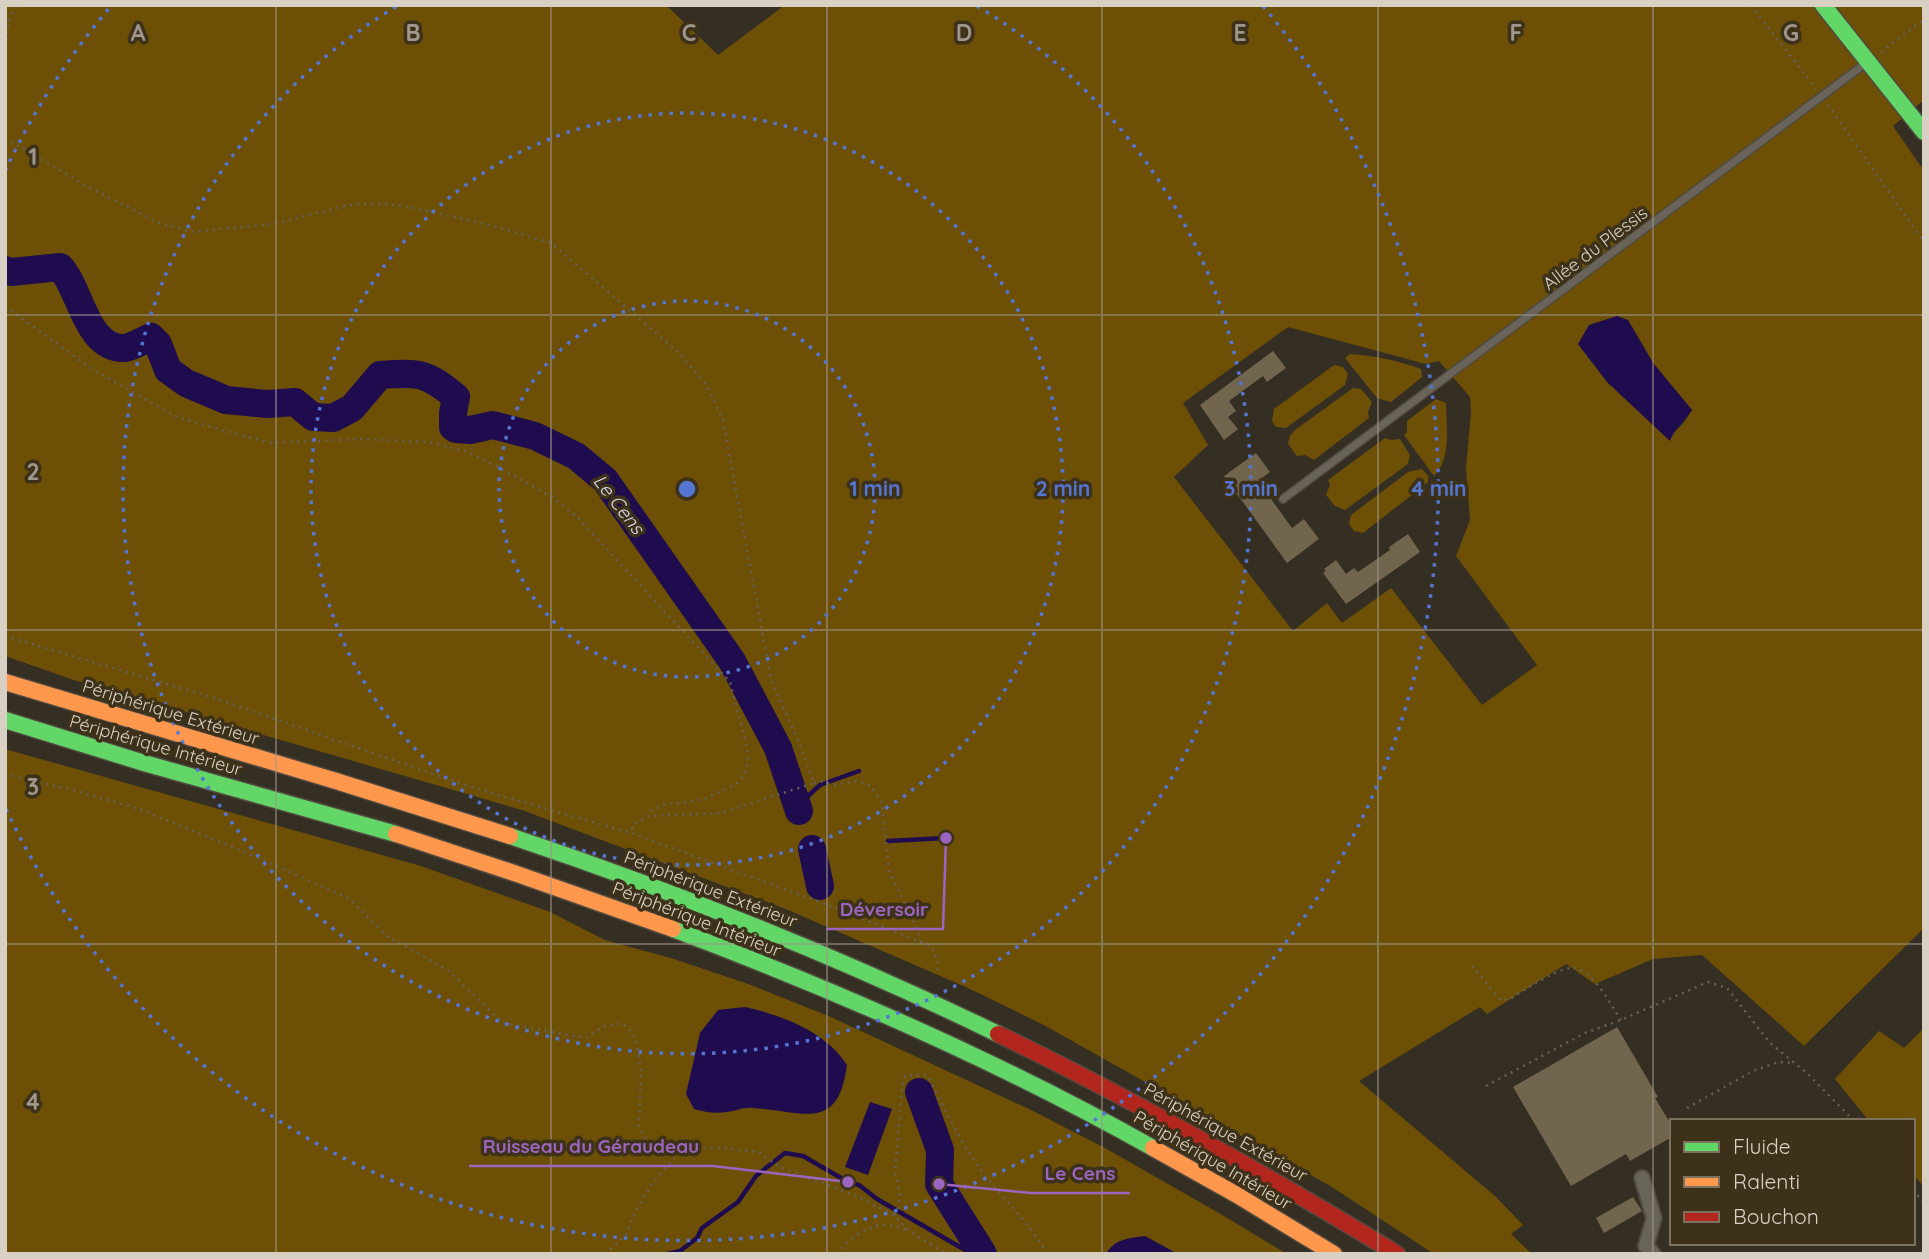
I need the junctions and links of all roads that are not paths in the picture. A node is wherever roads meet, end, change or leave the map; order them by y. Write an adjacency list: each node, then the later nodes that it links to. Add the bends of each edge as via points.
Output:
1 (1823, 5): 2 (main road)
2 (1867, 62): 3 (main road); 4 (lane, Allée du Plessis)
3 (1924, 132)
4 (1283, 499)
5 (5, 682): 9 (main road, Périphérique Extérieur, via 486,828 823,953 1083,1075 1251,1166)
6 (5, 720): 8 (main road, Périphérique Intérieur, via 519,874 794,976 1044,1090 1257,1206)
7 (1642, 1178): 10 (street, via 1654,1218 1646,1246)
8 (1334, 1254)
9 (1397, 1254)
10 (1653, 1254)

